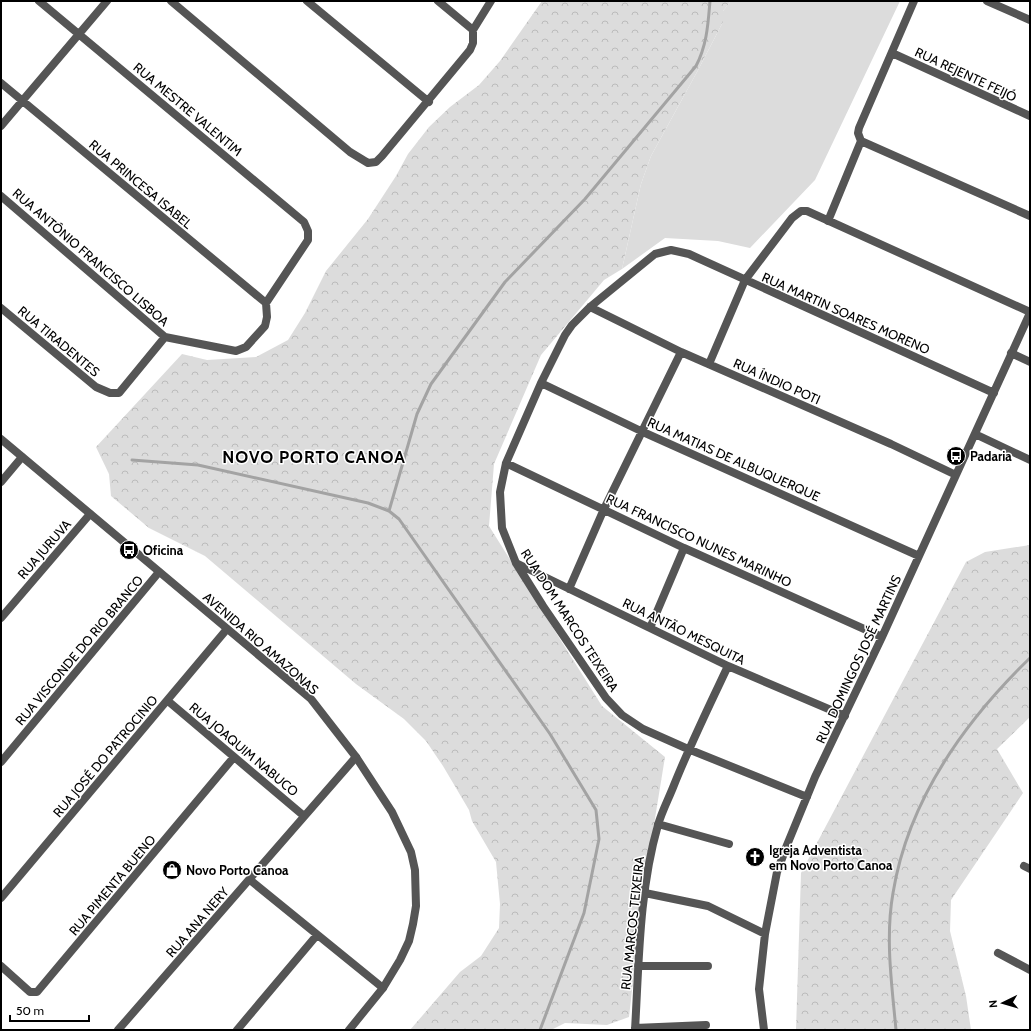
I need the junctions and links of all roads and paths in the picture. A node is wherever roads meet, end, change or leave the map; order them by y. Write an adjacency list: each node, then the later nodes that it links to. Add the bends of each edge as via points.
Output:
1 (39, 1): 11 (street, RUA MESTRE VALENTIM)
2 (107, 1): 11 (street)
3 (171, 1): 15 (street, via 350,152 368,163 376,162)
4 (307, 1): 15 (street)
5 (438, 1): 10 (street)
6 (491, 1): 10 (street)
7 (914, 1): 12 (street)
8 (987, 1): 9 (street)
9 (1030, 20)
10 (473, 30): 15 (street, via 472,46)
11 (79, 34): 14 (street); 24 (street, RUA MESTRE VALENTIM, via 304,222 308,231 307,243)
12 (892, 53): 16 (street, RUA REJENTE FEIJÓ); 18 (street, via 859,128)
13 (1, 83): 14 (street, RUA PRINCESA ISABEL)
14 (22, 101): 17 (street); 24 (street, RUA PRINCESA ISABEL)
15 (429, 102)
16 (1030, 116)
17 (1, 126)
18 (861, 141): 20 (street); 21 (street)
19 (1, 196): 28 (street, RUA ANTÔNIO FRANCISCO LISBOA)
20 (1030, 216)
21 (828, 221): 23 (street, via 807,211 802,211 792,218); 27 (street)
22 (689, 254): 23 (street, RUA MARTIN SOARES MORENO); 25 (street, RUA DOM MARCOS TEIXEIRA, via 672,250 654,254)
23 (746, 280): 32 (street); 34 (street, RUA MARTIN SOARES MORENO)
24 (266, 303): 28 (street, via 265,326 241,350)
25 (590, 307): 29 (street, RUA ÍNDIO POTI); 33 (street, RUA DOM MARCOS TEIXEIRA, via 565,335)
26 (1, 308): 28 (street, RUA TIRADENTES, via 96,387 114,394 125,388)
27 (1030, 313): 30 (street, RUA DOMINGOS JOSÉ MARTINS)
28 (165, 337)
29 (681, 352): 32 (street, RUA ÍNDIO POTI); 35 (street)
30 (1012, 353): 31 (street); 34 (street, RUA DOMINGOS JOSÉ MARTINS)
31 (1030, 362)
32 (709, 364): 41 (street, RUA ÍNDIO POTI)
33 (541, 383): 35 (street, RUA MATIAS DE ALBUQUERQUE); 40 (street, RUA DOM MARCOS TEIXEIRA)
34 (994, 393): 36 (street, RUA DOMINGOS JOSÉ MARTINS)
35 (643, 432): 43 (street); 46 (street, RUA MATIAS DE ALBUQUERQUE)
36 (975, 434): 39 (street); 41 (street, RUA DOMINGOS JOSÉ MARTINS)
37 (1, 439): 38 (street, AVENIDA RIO AMAZONAS)
38 (22, 457): 42 (street); 44 (street, AVENIDA RIO AMAZONAS)
39 (1030, 460)
40 (506, 463): 43 (street, RUA FRANCISCO NUNES MARINHO); 47 (street, RUA DOM MARCOS TEIXEIRA, via 500,492 500,512 502,528)
41 (956, 475): 46 (street, RUA DOMINGOS JOSÉ MARTINS)
42 (1, 482)
43 (604, 509): 45 (street, RUA FRANCISCO NUNES MARINHO); 49 (street)
44 (90, 514): 48 (street, AVENIDA RIO AMAZONAS); 50 (street, RUA JURUVA)
45 (684, 548): 51 (street); 53 (street, RUA FRANCISCO NUNES MARINHO)
46 (919, 556): 53 (street, RUA DOMINGOS JOSÉ MARTINS)
47 (516, 563): 49 (street, RUA ANTÃO MESQUITA); 57 (street, RUA DOM MARCOS TEIXEIRA, via 606,698 632,723)
48 (159, 572): 52 (street, AVENIDA RIO AMAZONAS); 60 (street, RUA VISCONDE DO RIO BRANCO)
49 (568, 589): 51 (street, RUA ANTÃO MESQUITA)
50 (1, 618)
51 (650, 628): 54 (street, RUA ANTÃO MESQUITA)
52 (227, 629): 55 (street, RUA JOSÉ DO PATROCINIO); 58 (street, AVENIDA RIO AMAZONAS, via 310,699)
53 (882, 636): 56 (street, RUA DOMINGOS JOSÉ MARTINS)
54 (728, 666): 56 (street, RUA ANTÃO MESQUITA); 57 (street, RUA MARCOS TEIXEIRA)
55 (168, 700): 59 (street, RUA JOAQUIM NABUCO); 67 (street, RUA JOSÉ DO PATROCINIO)
56 (845, 716): 61 (street, RUA DOMINGOS JOSÉ MARTINS)
57 (688, 749): 61 (street, RUA DOM MARCOS TEIXEIRA); 63 (street, RUA MARCOS TEIXEIRA)
58 (356, 756): 62 (street, RUA ANA NERY); 75 (street, AVENIDA RIO AMAZONAS, via 403,832 416,882 416,906 409,941)
59 (234, 757): 62 (street, RUA JOAQUIM NABUCO); 71 (street, RUA PIMENTA BUENO, via 38,992 30,992)
60 (1, 762)
61 (807, 797): 69 (street, RUA DOMINGOS JOSÉ MARTINS, via 777,872)
62 (304, 816): 65 (street, RUA ANA NERY)
63 (658, 824): 64 (street); 66 (street, RUA MARCOS TEIXEIRA)
64 (729, 844)
65 (250, 880): 68 (street); 78 (street, RUA ANA NERY)
66 (645, 893): 69 (street, via 708,906); 72 (street, RUA MARCOS TEIXEIRA)
67 (1, 898)
68 (317, 934): 75 (street); 79 (street)
69 (764, 934): 81 (street, RUA DOMINGOS JOSÉ MARTINS, via 759,989)
70 (998, 953): 74 (street)
71 (1, 966)
72 (638, 966): 73 (street); 77 (street, RUA MARCOS TEIXEIRA)
73 (708, 966)
74 (1030, 970)
75 (383, 988): 80 (street, AVENIDA RIO AMAZONAS)
76 (706, 1025): 77 (street)
77 (635, 1029)
78 (118, 1030)
79 (237, 1030)
80 (349, 1030)
81 (764, 1030)

